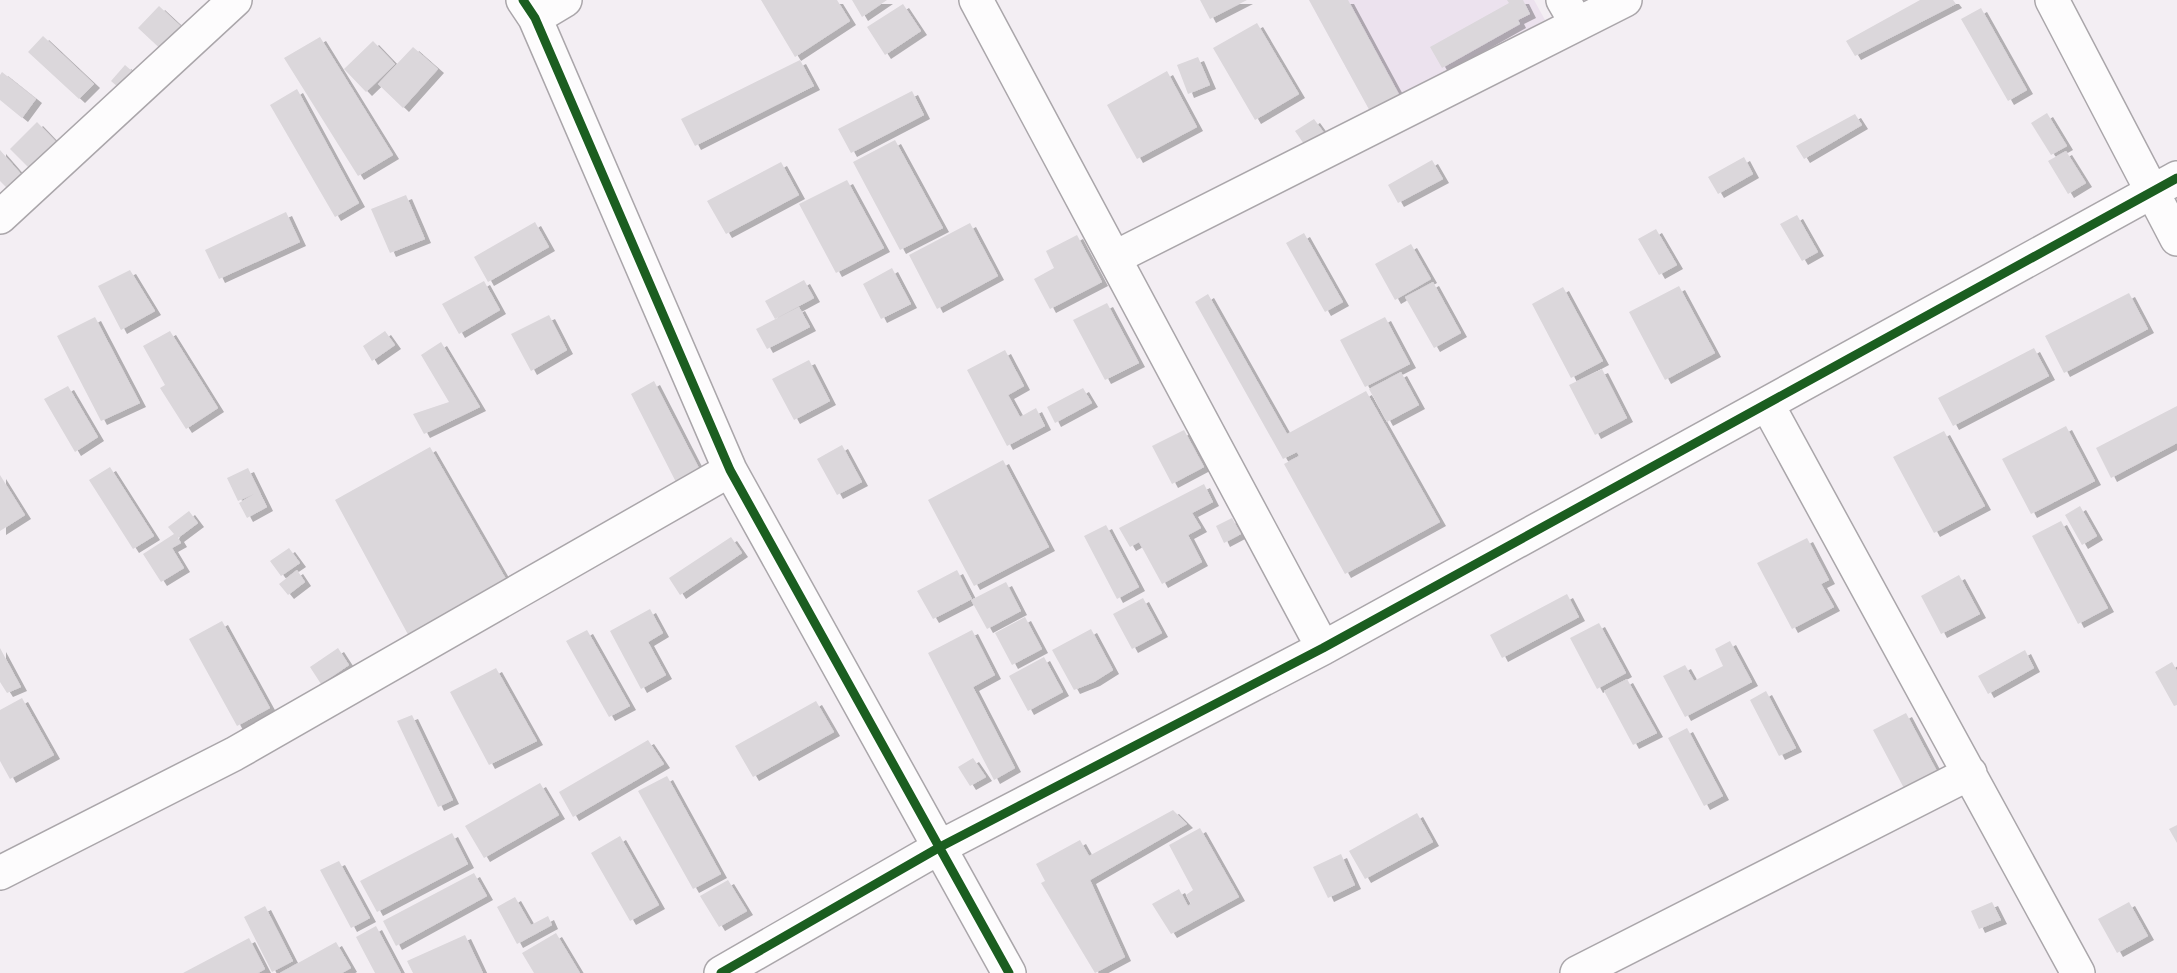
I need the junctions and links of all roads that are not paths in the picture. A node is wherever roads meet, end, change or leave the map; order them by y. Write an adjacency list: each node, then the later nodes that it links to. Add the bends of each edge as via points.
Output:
1 (235, 0): 9 (street)
2 (565, 0): 6 (street)
3 (976, 0): 11 (street)
4 (1625, 0): 7 (street)
5 (2052, 0): 8 (street)
6 (529, 9): 13 (street)
7 (1570, 12): 11 (street)
8 (2164, 184): 10 (street); 12 (street)
9 (0, 217)
10 (2177, 239)
11 (1116, 257): 14 (street)
12 (1767, 404): 14 (street); 15 (street)
13 (730, 470): 16 (street); 17 (street, via 234,754)
14 (1323, 648): 16 (street)
15 (1970, 774): 20 (street); 21 (street)
16 (940, 847): 18 (street); 19 (street)
17 (0, 873)
18 (721, 973)
19 (1009, 973)
20 (1577, 973)
21 (2078, 973)

